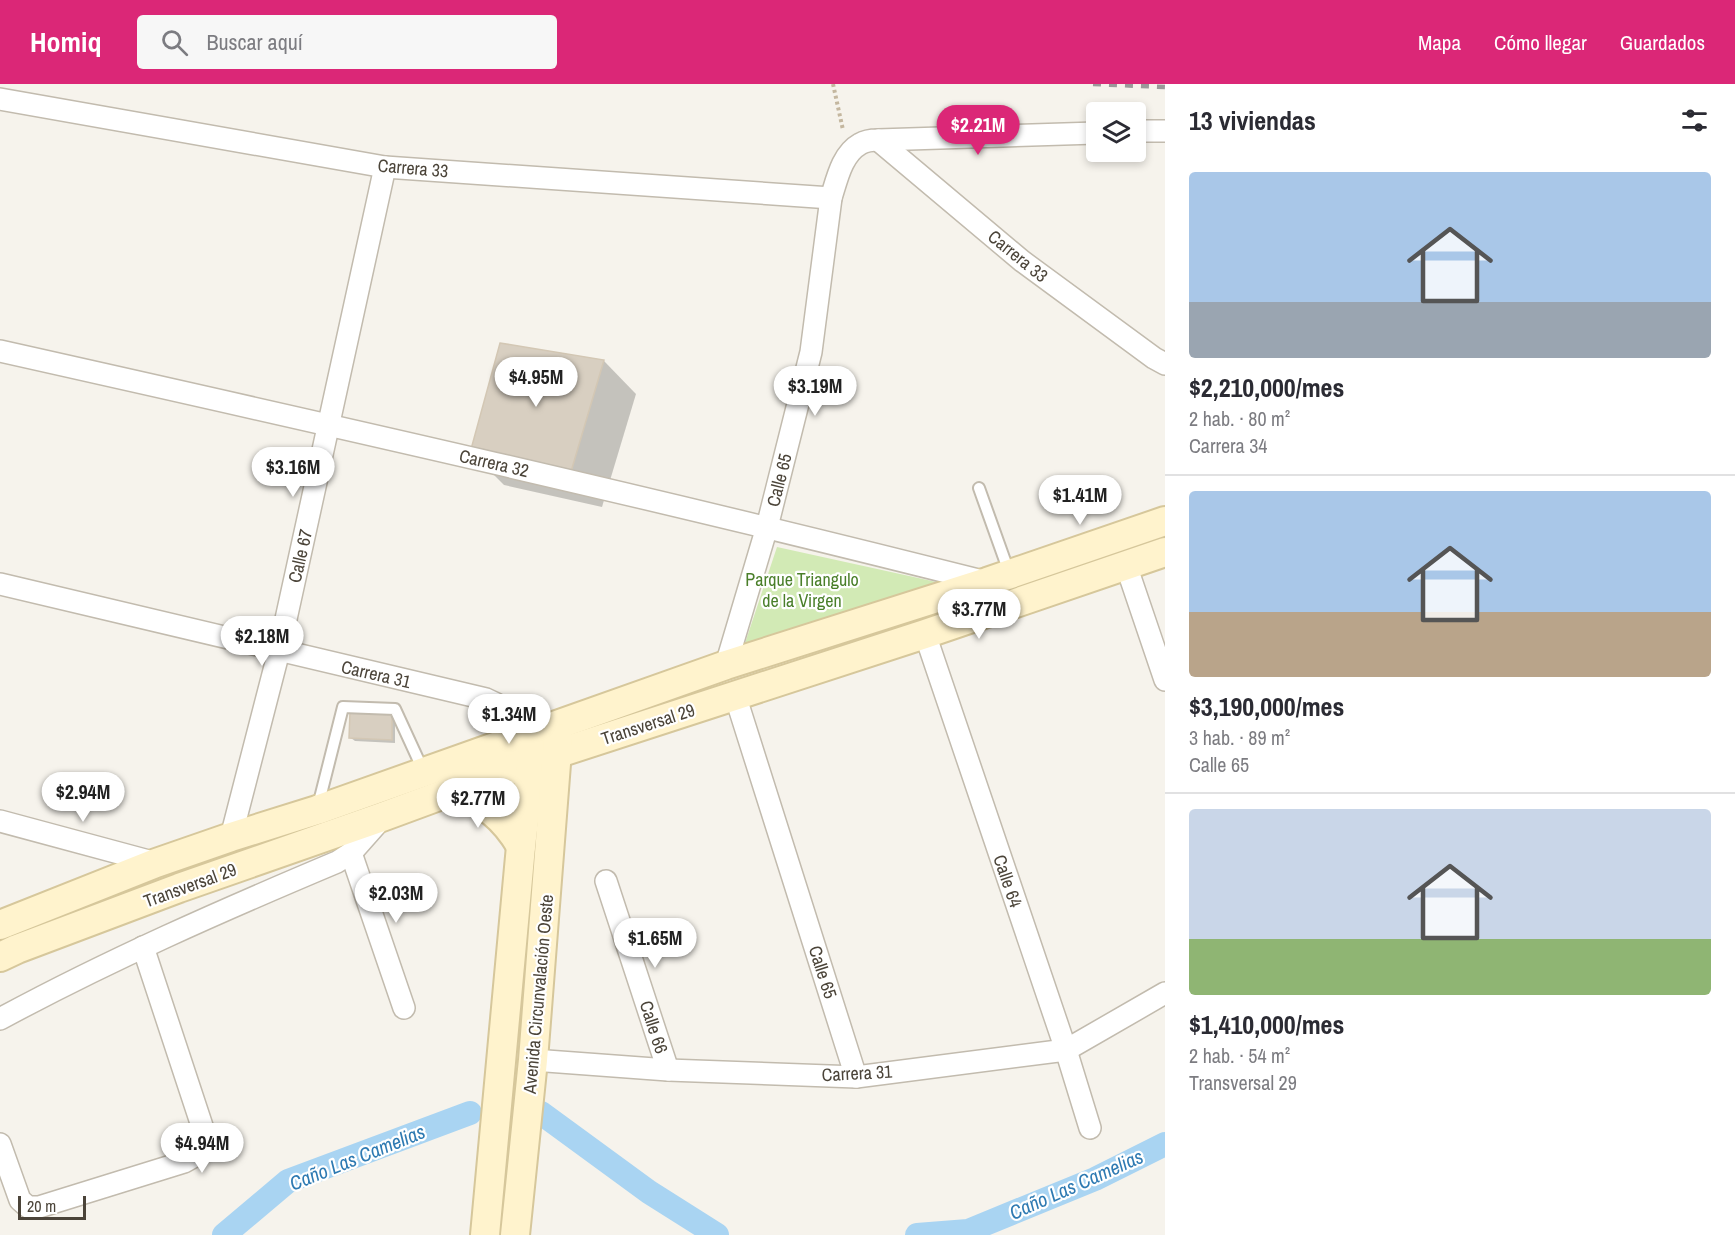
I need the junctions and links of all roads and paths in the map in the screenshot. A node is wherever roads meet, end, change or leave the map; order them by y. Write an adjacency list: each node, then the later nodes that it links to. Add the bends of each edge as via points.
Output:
1 (832, 84): 7 (path)
2 (0, 99): 8 (street, Carrera 33)
3 (1165, 130): 4 (street)
4 (1146, 131)
5 (1086, 133): 6 (street)
6 (878, 140): 7 (street, via 861,142); 11 (street, Carrera 33, via 1022,261)
7 (849, 153): 9 (street, Calle 65)
8 (385, 167): 9 (street, Carrera 33); 12 (street, Calle 67)
9 (831, 198): 15 (street, Calle 65, via 811,352)
10 (0, 351): 12 (street, Carrera 32)
11 (1165, 364)
12 (330, 425): 15 (street, Carrera 32); 21 (street, Calle 67)
13 (979, 488): 19 (lane)
14 (1165, 521): 19 (main road, Transversal 29)
15 (767, 527): 19 (street, Carrera 32); 22 (street, Calle 65)
16 (1165, 552): 17 (main road, Transversal 29)
17 (1126, 565): 19 (main road, Transversal 29); 23 (street)
18 (0, 584): 21 (street, Carrera 31)
19 (1009, 587): 20 (main road, Transversal 29); 22 (main road, Transversal 29)
20 (925, 634): 24 (main road, Transversal 29); 42 (street, Calle 64)
21 (279, 651): 25 (street, Carrera 31, via 486,699); 31 (street, Calle 67)
22 (726, 665): 25 (main road, Transversal 29)
23 (1165, 680)
24 (735, 695): 26 (main road, Transversal 29); 45 (street, Calle 65)
25 (546, 728): 26 (main road); 27 (main road, Transversal 29)
26 (544, 758): 27 (main road, Transversal 29); 32 (main road, Avenida Circunvalación Oeste); 43 (main road, Avenida Circunvalación Oeste)
27 (433, 786): 28 (main road, Transversal 29); 28 (lane, via 395,708 343,707); 29 (main road, Transversal 29); 32 (main road, via 473,798 488,807)
28 (317, 810): 31 (main road, Transversal 29)
29 (382, 818): 33 (street); 38 (main road, Transversal 29, via 179,888)
30 (0, 821): 34 (street)
31 (231, 837): 34 (main road, Transversal 29)
32 (521, 846): 48 (main road, Avenida Circunvalación Oeste)
33 (351, 854): 37 (street); 40 (street)
34 (156, 863): 36 (main road, Transversal 29)
35 (606, 881): 44 (street, Calle 66)
36 (0, 925)
37 (143, 947): 41 (street); 47 (street, via 204,1132 200,1153 184,1162 39,1207 28,1207 20,1200)
38 (0, 957)
39 (1165, 993): 42 (street, Carrera 31)
40 (404, 1008)
41 (0, 1019)
42 (1066, 1050): 45 (street, Carrera 31); 46 (street, Calle 64)
43 (533, 1060): 44 (street, Carrera 31); 49 (main road, Avenida Circunvalación Oeste)
44 (668, 1070): 45 (street, Carrera 31)
45 (856, 1077)
46 (1090, 1128)
47 (0, 1144)
48 (485, 1235)
49 (515, 1235)

